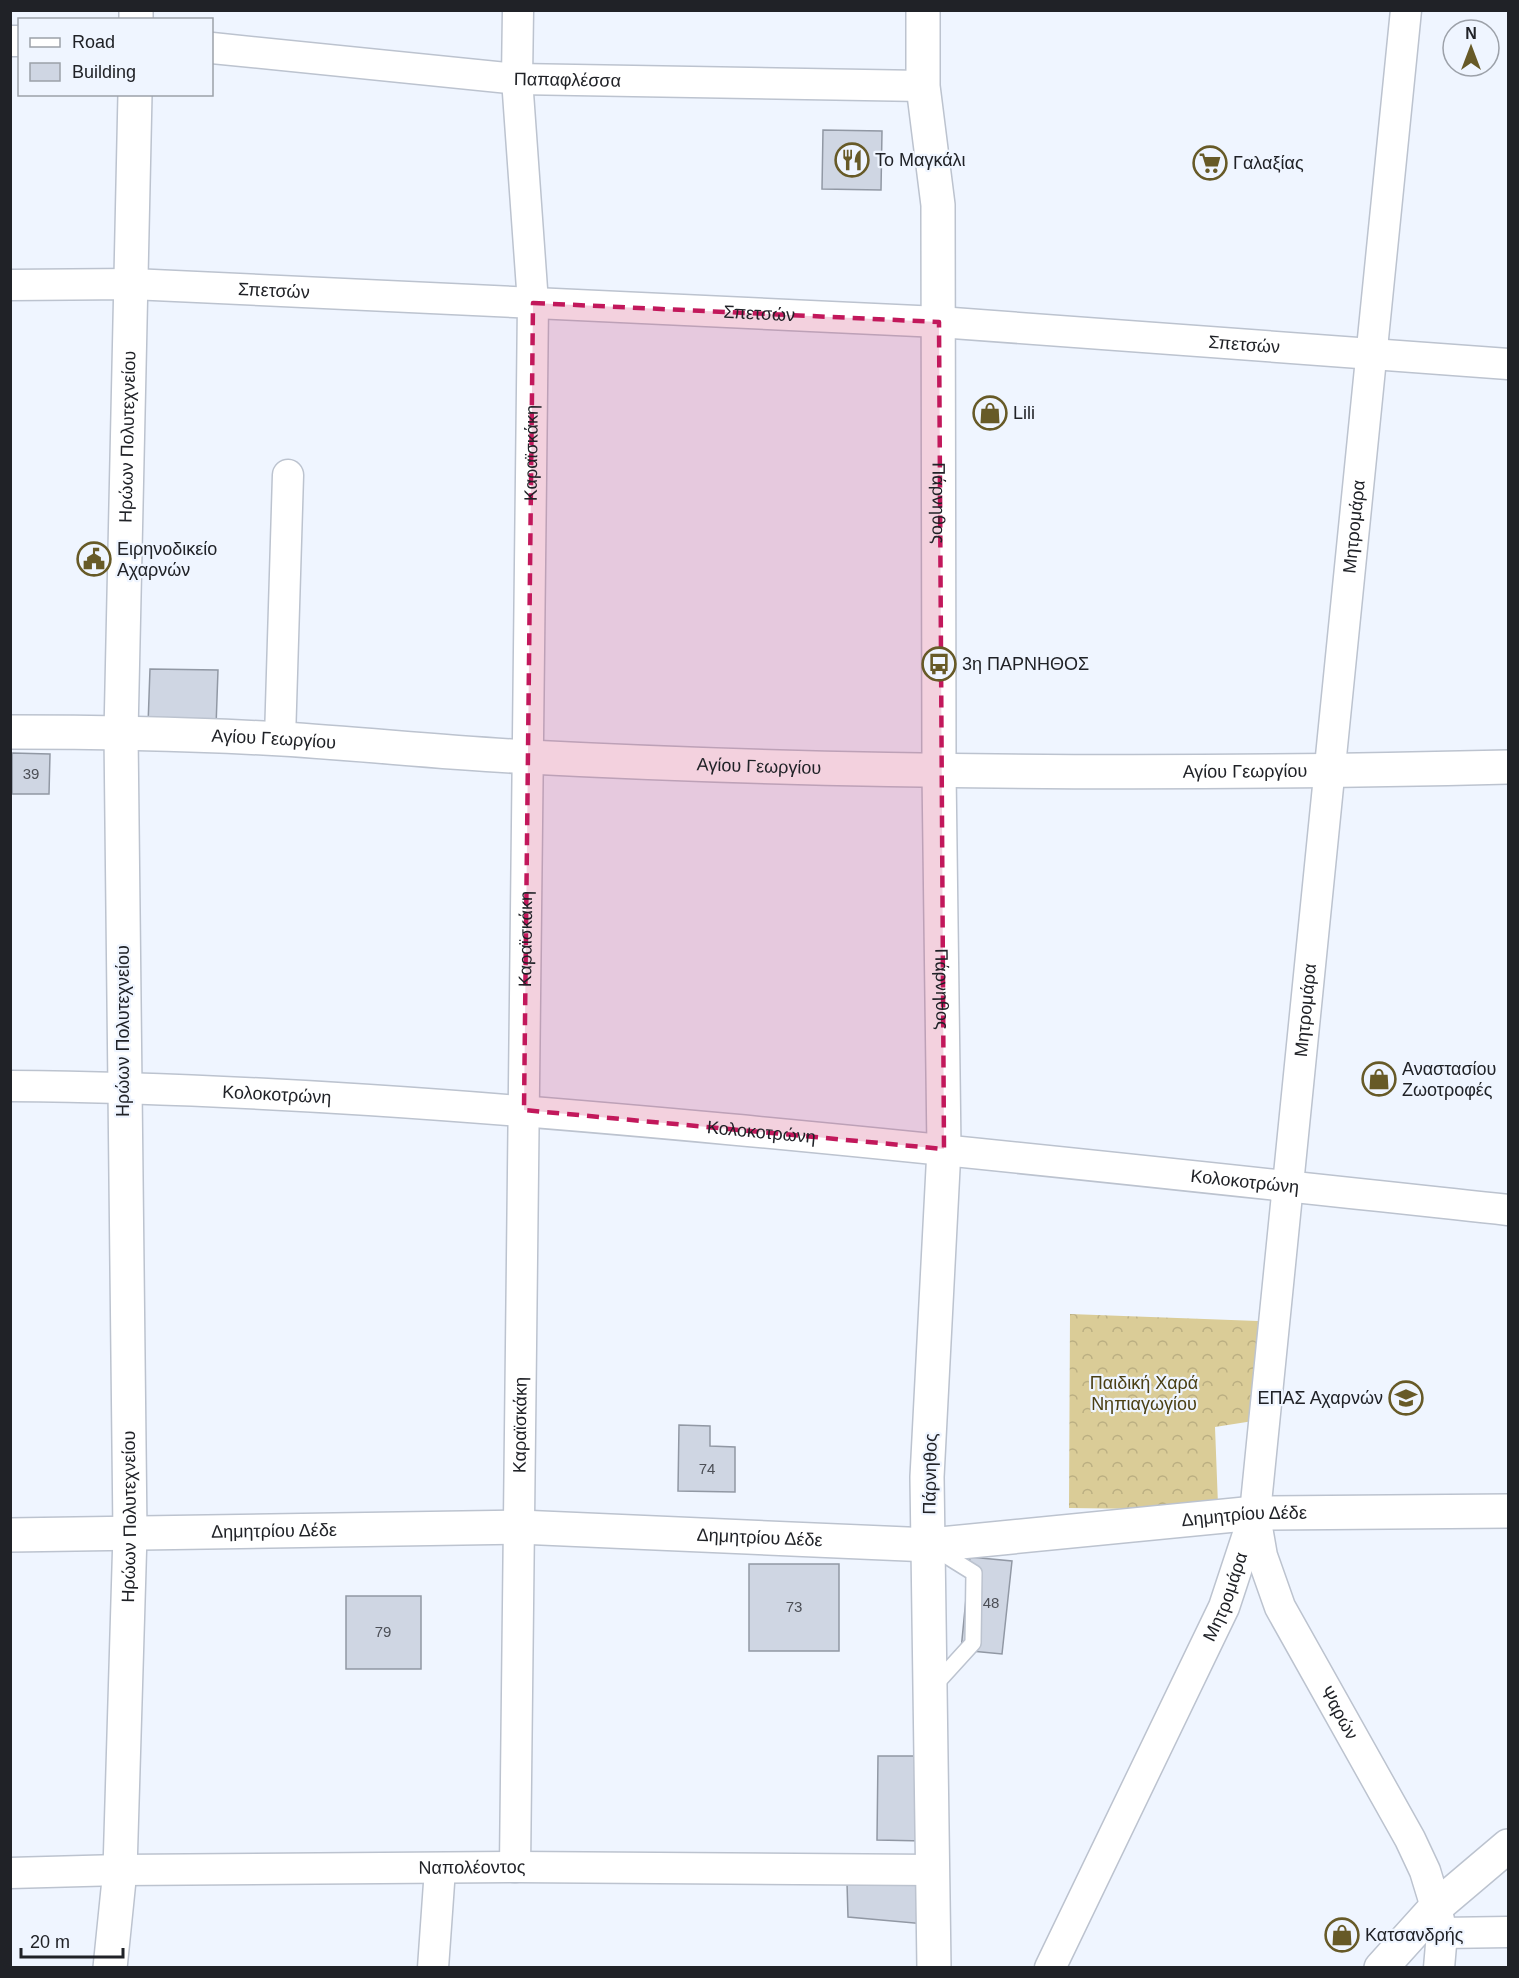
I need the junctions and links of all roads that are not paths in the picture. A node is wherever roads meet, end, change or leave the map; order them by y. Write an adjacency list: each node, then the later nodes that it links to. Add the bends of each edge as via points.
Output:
1 (518, 10): 5 (street, Καραϊσκάκη)
2 (923, 10): 6 (street, Πάρνηθος)
3 (1406, 10): 12 (street, Μητρομάρα)
4 (213, 48): 5 (street, Παπαφλέσσα)
5 (517, 80): 6 (street, Παπαφλέσσα); 10 (street, Καραϊσκάκη)
6 (923, 86): 11 (street, Πάρνηθος, via 938,205)
7 (135, 96): 8 (street, Ηρώων Πολυτεχνείου)
8 (132, 284): 9 (street, Σπετσών); 10 (street, Σπετσών); 16 (street, Ηρώων Πολυτεχνείου)
9 (10, 285)
10 (533, 303): 11 (street, Σπετσών); 18 (street, Καραϊσκάκη)
11 (939, 322): 12 (street, Σπετσών); 21 (street, Πάρνηθος)
12 (1372, 352): 13 (street, Σπετσών); 20 (street, Μητρομάρα)
13 (1509, 364)
14 (288, 475): 17 (street)
15 (10, 732): 16 (street, Αγίου Γεωργίου)
16 (121, 733): 17 (street, Αγίου Γεωργίου); 23 (street, Ηρώων Πολυτεχνείου)
17 (280, 739): 18 (street, Αγίου Γεωργίου)
18 (527, 757): 21 (street, Αγίου Γεωργίου); 24 (street, Καραϊσκάκη)
19 (1509, 767): 20 (street, Αγίου Γεωργίου)
20 (1330, 771): 21 (street, Αγίου Γεωργίου); 26 (street, Μητρομάρα)
21 (939, 772): 25 (street, Πάρνηθος)
22 (10, 1086): 23 (street, Κολοκοτρώνη)
23 (123, 1087): 24 (street, Κολοκοτρώνη); 31 (street, Ηρώων Πολυτεχνείου)
24 (524, 1110): 25 (street, Κολοκοτρώνη); 30 (street, Καραϊσκάκη)
25 (944, 1149): 26 (street, Κολοκοτρώνη); 33 (street, Πάρνηθος, via 927,1477)
26 (1288, 1186): 27 (street, Κολοκοτρώνη); 29 (street, Μητρομάρα)
27 (1509, 1210)
28 (1509, 1511): 29 (street, Δημητρίου Δέδε)
29 (1255, 1513): 33 (street, Δημητρίου Δέδε); 41 (street, Ψαρών, via 1262,1556 1280,1607 1410,1839 1425,1871); 46 (street, Μητρομάρα, via 1224,1607)
30 (519, 1527): 31 (street, Δημητρίου Δέδε); 33 (street, Δημητρίου Δέδε); 36 (street, Καραϊσκάκη)
31 (130, 1534): 32 (street, Δημητρίου Δέδε); 38 (street, Ηρώων Πολυτεχνείου)
32 (10, 1535)
33 (930, 1545): 34 (street, Πάρνηθος); 34 (lane, via 974,1573 974,1643)
34 (931, 1689): 39 (street, Πάρνηθος)
35 (1509, 1846): 41 (street)
36 (515, 1867): 37 (street, Ναπολέοντος); 39 (street, Ναπολέοντος)
37 (440, 1869): 38 (street, Ναπολέοντος); 44 (street)
38 (120, 1870): 40 (street, Ναπολέοντος); 43 (street, Ηρώων Πολυτεχνείου)
39 (933, 1870): 45 (street, Πάρνηθος)
40 (10, 1874)
41 (1439, 1920): 42 (street); 47 (street); 48 (street)
42 (1509, 1932)
43 (110, 1968)
44 (433, 1968)
45 (934, 1968)
46 (1050, 1968)
47 (1381, 1968)
48 (1439, 1968)

